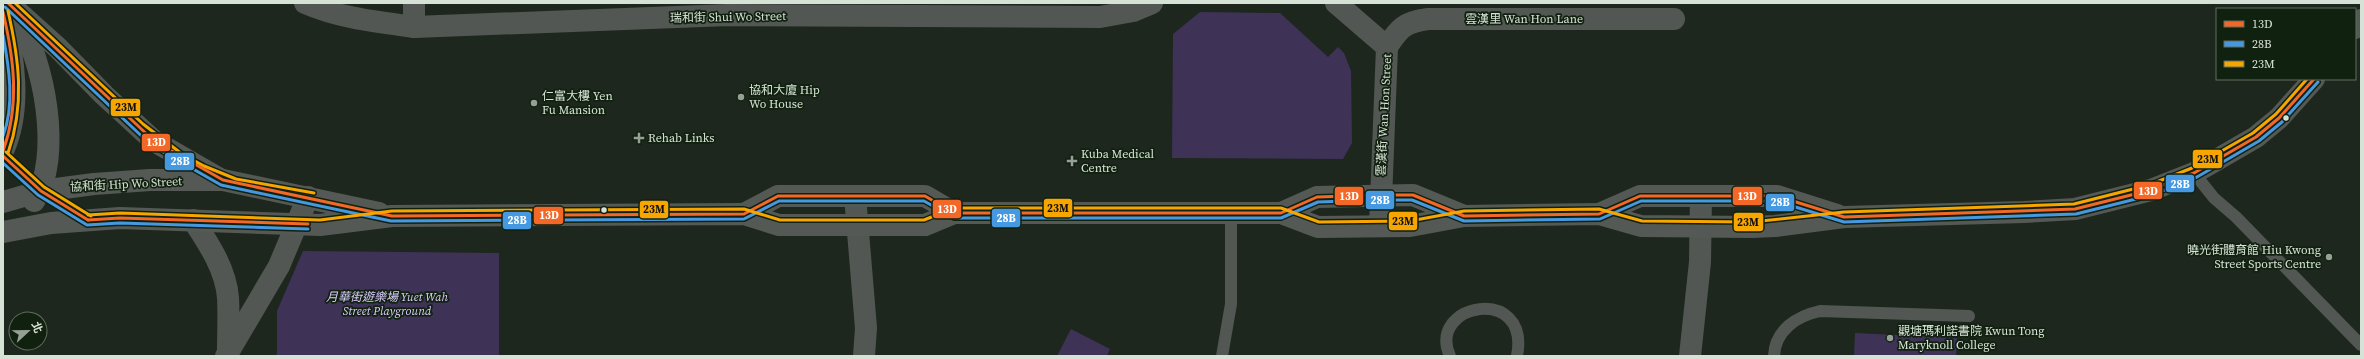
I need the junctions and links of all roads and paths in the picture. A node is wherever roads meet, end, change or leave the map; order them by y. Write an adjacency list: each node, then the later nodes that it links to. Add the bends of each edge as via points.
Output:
1 (7, 3): 15 (main road, via 58,48 154,141); 16 (main road, via 31,43 42,78 49,146)
2 (305, 3): 9 (street, 瑞和街 Shui Wo Street, via 367,21)
3 (414, 3): 9 (street)
4 (1152, 3): 6 (street, 瑞和街 Shui Wo Street, via 1100,17)
5 (1336, 3): 10 (street, 雲漢街 Wan Hon Street)
6 (728, 9): 9 (street, 瑞和街 Shui Wo Street)
7 (3, 12): 12 (main road, via 11,47 13,98 8,140)
8 (1674, 19): 10 (street, 雲漢里 Wan Hon Lane, via 1428,19 1410,22 1396,32)
9 (414, 27)
10 (1387, 48): 17 (street, 雲漢街 Wan Hon Street)
11 (2313, 80): 14 (main road, 協和街 Hip Wo Street, via 2279,118 2256,137)
12 (3, 151)
13 (3, 156): 16 (lane)
14 (2194, 173): 29 (main road, 協和街 Hip Wo Street, via 2151,190 2075,209); 38 (lane, via 2214,198 2236,217)
15 (223, 180): 16 (main road, 協和街 Hip Wo Street, via 126,181); 20 (main road, 協和街 Hip Wo Street, via 257,189)
16 (41, 191): 21 (main road, 協和街 Hip Wo Street); 30 (lane); 36 (main road)
17 (1380, 195): 24 (main road, 協和街 Hip Wo Street, via 1317,197); 28 (main road, 協和街 Hip Wo Street, via 1413,195); 34 (street, 雲漢街 Wan Hon Street)
18 (855, 196): 22 (main road, 協和街 Hip Wo Street, via 925,196); 25 (main road, 協和街 Hip Wo Street, via 778,196); 33 (street)
19 (1701, 196): 26 (main road, 協和街 Hip Wo Street, via 1640,196); 29 (main road, 協和街 Hip Wo Street, via 1777,196); 35 (street)
20 (308, 197): 27 (main road, 協和街 Hip Wo Street); 32 (street)
21 (3, 202)
22 (954, 213): 23 (main road, 協和街 Hip Wo Street); 33 (main road, 協和街 Hip Wo Street, via 925,225)
23 (1231, 213): 24 (main road, 協和街 Hip Wo Street); 41 (lane, via 1231,304)
24 (1281, 213): 34 (main road, 協和街 Hip Wo Street, via 1318,227)
25 (744, 214): 27 (main road, 協和街 Hip Wo Street); 33 (main road, 協和街 Hip Wo Street, via 779,225)
26 (1599, 214): 28 (main road, 協和街 Hip Wo Street); 35 (main road, 協和街 Hip Wo Street, via 1641,226)
27 (392, 216): 32 (main road, 協和街 Hip Wo Street, via 338,224)
28 (1464, 216): 34 (main road, 協和街 Hip Wo Street, via 1410,226)
29 (1844, 217): 35 (main road, 協和街 Hip Wo Street, via 1775,226)
30 (88, 220): 31 (main road, 協和街 Hip Wo Street); 36 (main road, 協和街 Hip Wo Street)
31 (193, 220): 32 (main road, 協和街 Hip Wo Street); 39 (street, via 209,245 225,281 228,297)
32 (297, 224): 39 (street, via 279,266)
33 (856, 224): 40 (street, via 866,328)
34 (1380, 226)
35 (1701, 226): 44 (street, via 1700,262)
36 (9, 230)
37 (1969, 316): 45 (lane, via 1820,311 1802,316 1787,326 1776,343)
38 (2361, 345)
39 (227, 353)
40 (864, 356)
41 (1222, 356)
42 (1450, 356): 43 (lane, via 1447,340 1450,328 1457,318 1479,308 1491,308 1503,313 1512,322 1519,346)
43 (1516, 356)
44 (1690, 356)
45 (1774, 356)

